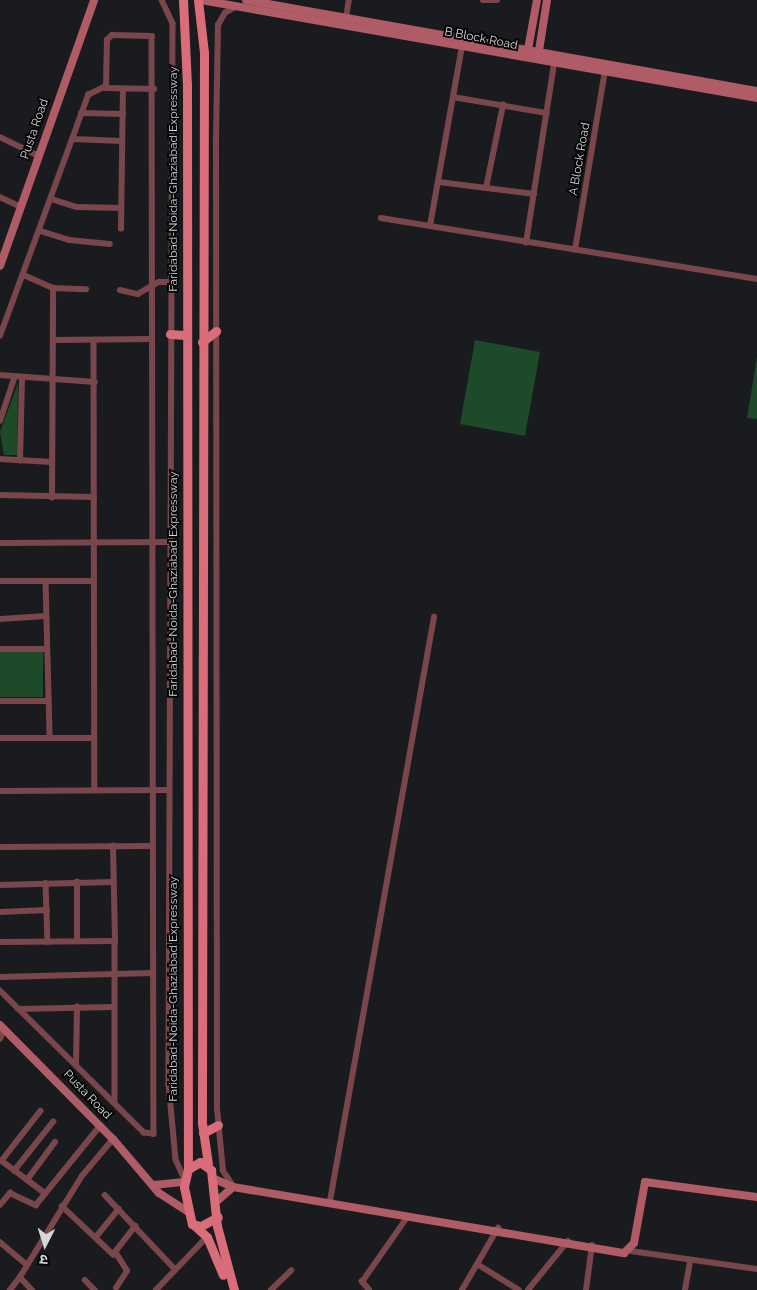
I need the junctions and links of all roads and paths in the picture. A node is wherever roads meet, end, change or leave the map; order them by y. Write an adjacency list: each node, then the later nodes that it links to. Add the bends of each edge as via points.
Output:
1 (94, 0): 31 (street, Pusta Road)
2 (162, 0): 49 (street, via 173,24)
3 (183, 0): 57 (main road, Faridabad-Noida-Ghaziabad Expressway)
4 (200, 0): 11 (street, B Block Road); 60 (main road, via 204,53)
5 (246, 0): 12 (street, B Block Road)
6 (349, 0): 12 (street)
7 (483, 0): 8 (street)
8 (497, 0)
9 (537, 0): 14 (street)
10 (547, 0): 15 (street)
11 (237, 6): 13 (street, B Block Road); 54 (street, via 225,13 218,25)
12 (346, 18): 14 (street, B Block Road)
13 (462, 46): 14 (street, B Block Road); 22 (street)
14 (526, 56): 15 (street, B Block Road)
15 (538, 58): 16 (street, B Block Road); 21 (street, B Block Road)
16 (554, 64): 17 (street, B Block Road); 26 (street)
17 (604, 71): 23 (street, B Block Road); 45 (street, A Block Road)
18 (105, 88): 19 (street); 20 (street, via 109,37 148,34 154,40); 25 (street, via 90,91)
19 (123, 89): 20 (street); 27 (street)
20 (154, 89): 50 (street)
21 (757, 91)
22 (453, 97): 24 (street); 32 (street)
23 (757, 98)
24 (503, 105): 26 (street); 33 (street)
25 (81, 113): 27 (street); 29 (street)
26 (547, 113): 34 (street)
27 (123, 114): 30 (street)
28 (0, 137): 31 (street)
29 (72, 139): 30 (street); 36 (street)
30 (122, 142): 38 (street)
31 (38, 156): 37 (street, Pusta Road)
32 (438, 182): 33 (street); 40 (street)
33 (486, 188): 34 (street)
34 (534, 194): 43 (street)
35 (0, 197): 37 (street)
36 (51, 199): 38 (street, via 77,207); 42 (street)
37 (21, 206): 46 (street, Pusta Road)
38 (121, 208): 41 (street)
39 (381, 218): 40 (street)
40 (430, 226): 43 (street)
41 (121, 229)
42 (40, 231): 44 (street, via 69,240); 47 (street)
43 (526, 243): 45 (street)
44 (110, 244)
45 (574, 250): 48 (street)
46 (0, 266)
47 (24, 275): 51 (street); 56 (street)
48 (757, 279)
49 (170, 282): 50 (street); 55 (street)
50 (153, 287): 53 (street, via 138,294); 58 (street)
51 (53, 288): 52 (street); 59 (street)
52 (86, 289)
53 (120, 290)
54 (216, 331): 60 (main road); 121 (street)
55 (170, 334): 57 (main road); 75 (street)
56 (0, 336)
57 (186, 336): 129 (main road, Faridabad-Noida-Ghaziabad Expressway)
58 (151, 339): 61 (street); 74 (street)
59 (53, 340): 61 (street); 65 (street)
60 (202, 342): 123 (main road)
61 (94, 343): 66 (street)
62 (0, 376): 63 (street)
63 (14, 379): 64 (street); 67 (street)
64 (22, 380): 65 (street); 69 (street)
65 (51, 381): 66 (street); 70 (street)
66 (95, 382): 72 (street)
67 (0, 421)
68 (0, 459): 69 (street)
69 (20, 461): 70 (street)
70 (52, 462): 73 (street)
71 (0, 495): 73 (street)
72 (94, 497): 73 (street); 77 (street)
73 (52, 498)
74 (152, 542): 75 (street); 77 (street); 92 (street)
75 (170, 542): 93 (street)
76 (0, 543): 77 (street)
77 (94, 543): 80 (street)
78 (0, 581): 79 (street)
79 (46, 581): 80 (street); 81 (street)
80 (92, 581): 90 (street)
81 (46, 616): 83 (street); 85 (street)
82 (434, 616): 138 (street)
83 (0, 619)
84 (0, 649): 85 (street)
85 (46, 649): 87 (street)
86 (0, 701): 87 (street)
87 (47, 701): 88 (street)
88 (50, 737): 89 (street); 90 (street)
89 (0, 738)
90 (93, 738): 91 (street)
91 (95, 790): 92 (street); 94 (street)
92 (152, 790): 93 (street); 96 (street)
93 (169, 790): 126 (street, via 169,1092)
94 (0, 791)
95 (113, 846): 96 (street); 97 (street); 99 (street)
96 (151, 846): 109 (street)
97 (0, 847)
98 (77, 882): 99 (street); 100 (street); 104 (street)
99 (112, 882): 105 (street)
100 (46, 883): 101 (street); 102 (street)
101 (0, 885)
102 (47, 910): 103 (street); 107 (street)
103 (0, 912)
104 (77, 941): 105 (street); 107 (street)
105 (115, 941): 108 (street)
106 (0, 942): 107 (street)
107 (48, 942)
108 (115, 972): 109 (street); 110 (street); 113 (street)
109 (153, 973): 118 (street, via 154,1134 144,1133)
110 (0, 977)
111 (0, 991): 114 (street)
112 (77, 1007): 113 (street); 114 (street); 117 (street)
113 (112, 1007): 118 (street)
114 (18, 1009): 117 (street)
115 (2, 1027): 116 (street); 122 (street, Pusta Road)
116 (0, 1039)
117 (76, 1066): 118 (street)
118 (115, 1102)
119 (41, 1111): 128 (street, via 3,1160)
120 (53, 1122): 128 (street)
121 (218, 1125): 123 (main road); 133 (street, via 223,1170)
122 (100, 1126): 124 (street, Pusta Road); 134 (street)
123 (203, 1133): 127 (main road)
124 (113, 1139): 132 (street, Pusta Road); 140 (street)
125 (55, 1142): 131 (street)
126 (176, 1160): 129 (street); 129 (street)
127 (208, 1164): 129 (main road, via 200,1162); 130 (main road)
128 (14, 1172): 131 (street)
129 (185, 1176): 132 (street); 142 (main road, Faridabad-Noida-Ghaziabad Expressway)
130 (212, 1178): 133 (street); 137 (main road)
131 (27, 1180): 134 (street)
132 (154, 1185): 142 (street, Pusta Road, via 173,1205)
133 (233, 1187): 137 (street); 138 (street)
134 (45, 1193): 139 (street, via 34,1206 10,1192)
135 (105, 1195): 141 (street)
136 (757, 1197): 153 (street, via 645,1182)
137 (217, 1201): 144 (main road)
138 (330, 1201): 143 (street)
139 (0, 1205)
140 (62, 1206): 148 (street); 156 (street)
141 (119, 1209): 146 (street); 148 (street)
142 (187, 1211): 145 (main road, Faridabad-Noida-Ghaziabad Expressway)
143 (408, 1216): 147 (street); 163 (street)
144 (218, 1217): 145 (main road, via 201,1226); 170 (main road, via 221,1246)
145 (192, 1224): 149 (main road)
146 (135, 1226): 154 (street); 158 (street)
147 (498, 1228): 150 (street); 157 (street)
148 (96, 1237): 154 (street)
149 (208, 1237): 158 (street); 169 (main road)
150 (568, 1241): 152 (street); 176 (street)
151 (0, 1242): 156 (street)
152 (592, 1245): 153 (street); 177 (street)
153 (631, 1251): 155 (street)
154 (114, 1255): 164 (street, via 127,1271)
155 (690, 1261): 159 (street); 178 (street)
156 (27, 1265): 161 (street)
157 (479, 1265): 174 (street); 175 (street)
158 (174, 1268): 168 (street)
159 (757, 1269)
160 (291, 1271): 171 (street)
161 (20, 1277): 165 (street); 166 (street)
162 (85, 1280): 167 (street)
163 (362, 1282): 172 (street); 173 (street)
164 (116, 1288)
165 (10, 1290)
166 (32, 1290)
167 (96, 1290)
168 (156, 1290)
169 (228, 1290)
170 (234, 1290)
171 (271, 1290)
172 (356, 1290)
173 (369, 1290)
174 (462, 1290)
175 (518, 1290)
176 (528, 1290)
177 (586, 1290)
178 (685, 1290)

